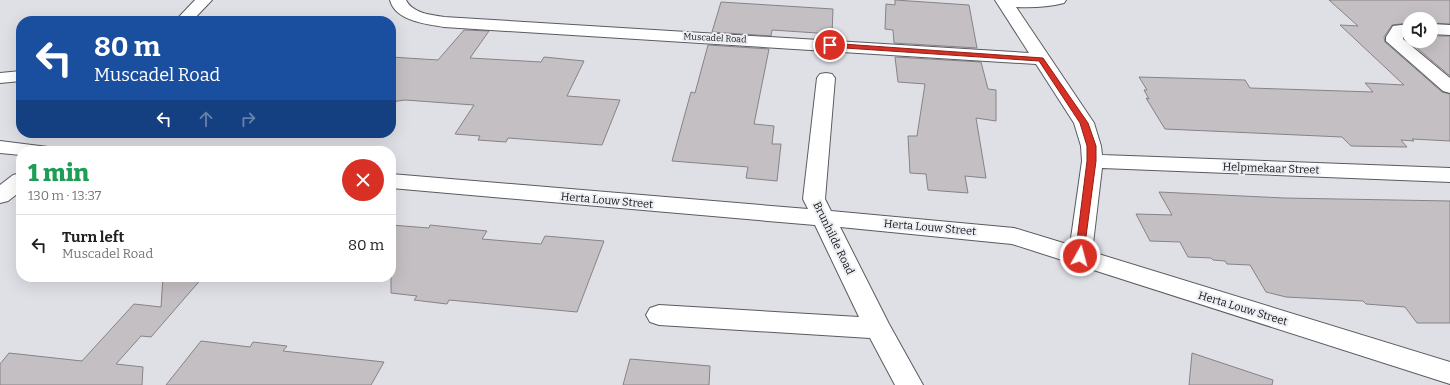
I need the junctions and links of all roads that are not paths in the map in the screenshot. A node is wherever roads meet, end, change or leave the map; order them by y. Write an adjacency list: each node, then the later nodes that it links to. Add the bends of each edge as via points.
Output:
1 (204, 0): 5 (street)
2 (398, 0): 11 (street, Muscadel Road, via 403,9 412,15 444,22)
3 (1058, 0): 4 (street, via 1030,3)
4 (1004, 1): 11 (street)
5 (188, 16)
6 (1402, 29): 9 (street, via 1394,37)
7 (1438, 29): 8 (street)
8 (1450, 30)
9 (1402, 47)
10 (1403, 48): 15 (street)
11 (1041, 59): 18 (street, via 1084,123 1091,146)
12 (16, 76): 13 (street)
13 (0, 78)
14 (826, 78): 23 (street, Brunhilde Road, via 814,199)
15 (1450, 87)
16 (0, 147): 17 (street)
17 (16, 149)
18 (1092, 161): 19 (street, Helpmekaar Street); 24 (street)
19 (1450, 174)
20 (396, 181): 23 (street, Herta Louw Street)
21 (16, 184): 22 (street)
22 (0, 196)
23 (824, 218): 24 (street, Herta Louw Street, via 1014,236); 26 (street, Brunhilde Road)
24 (1080, 256): 27 (street, Herta Louw Street)
25 (659, 315): 26 (street)
26 (878, 328): 28 (street, Brunhilde Road)
27 (1450, 373)
28 (909, 385)

